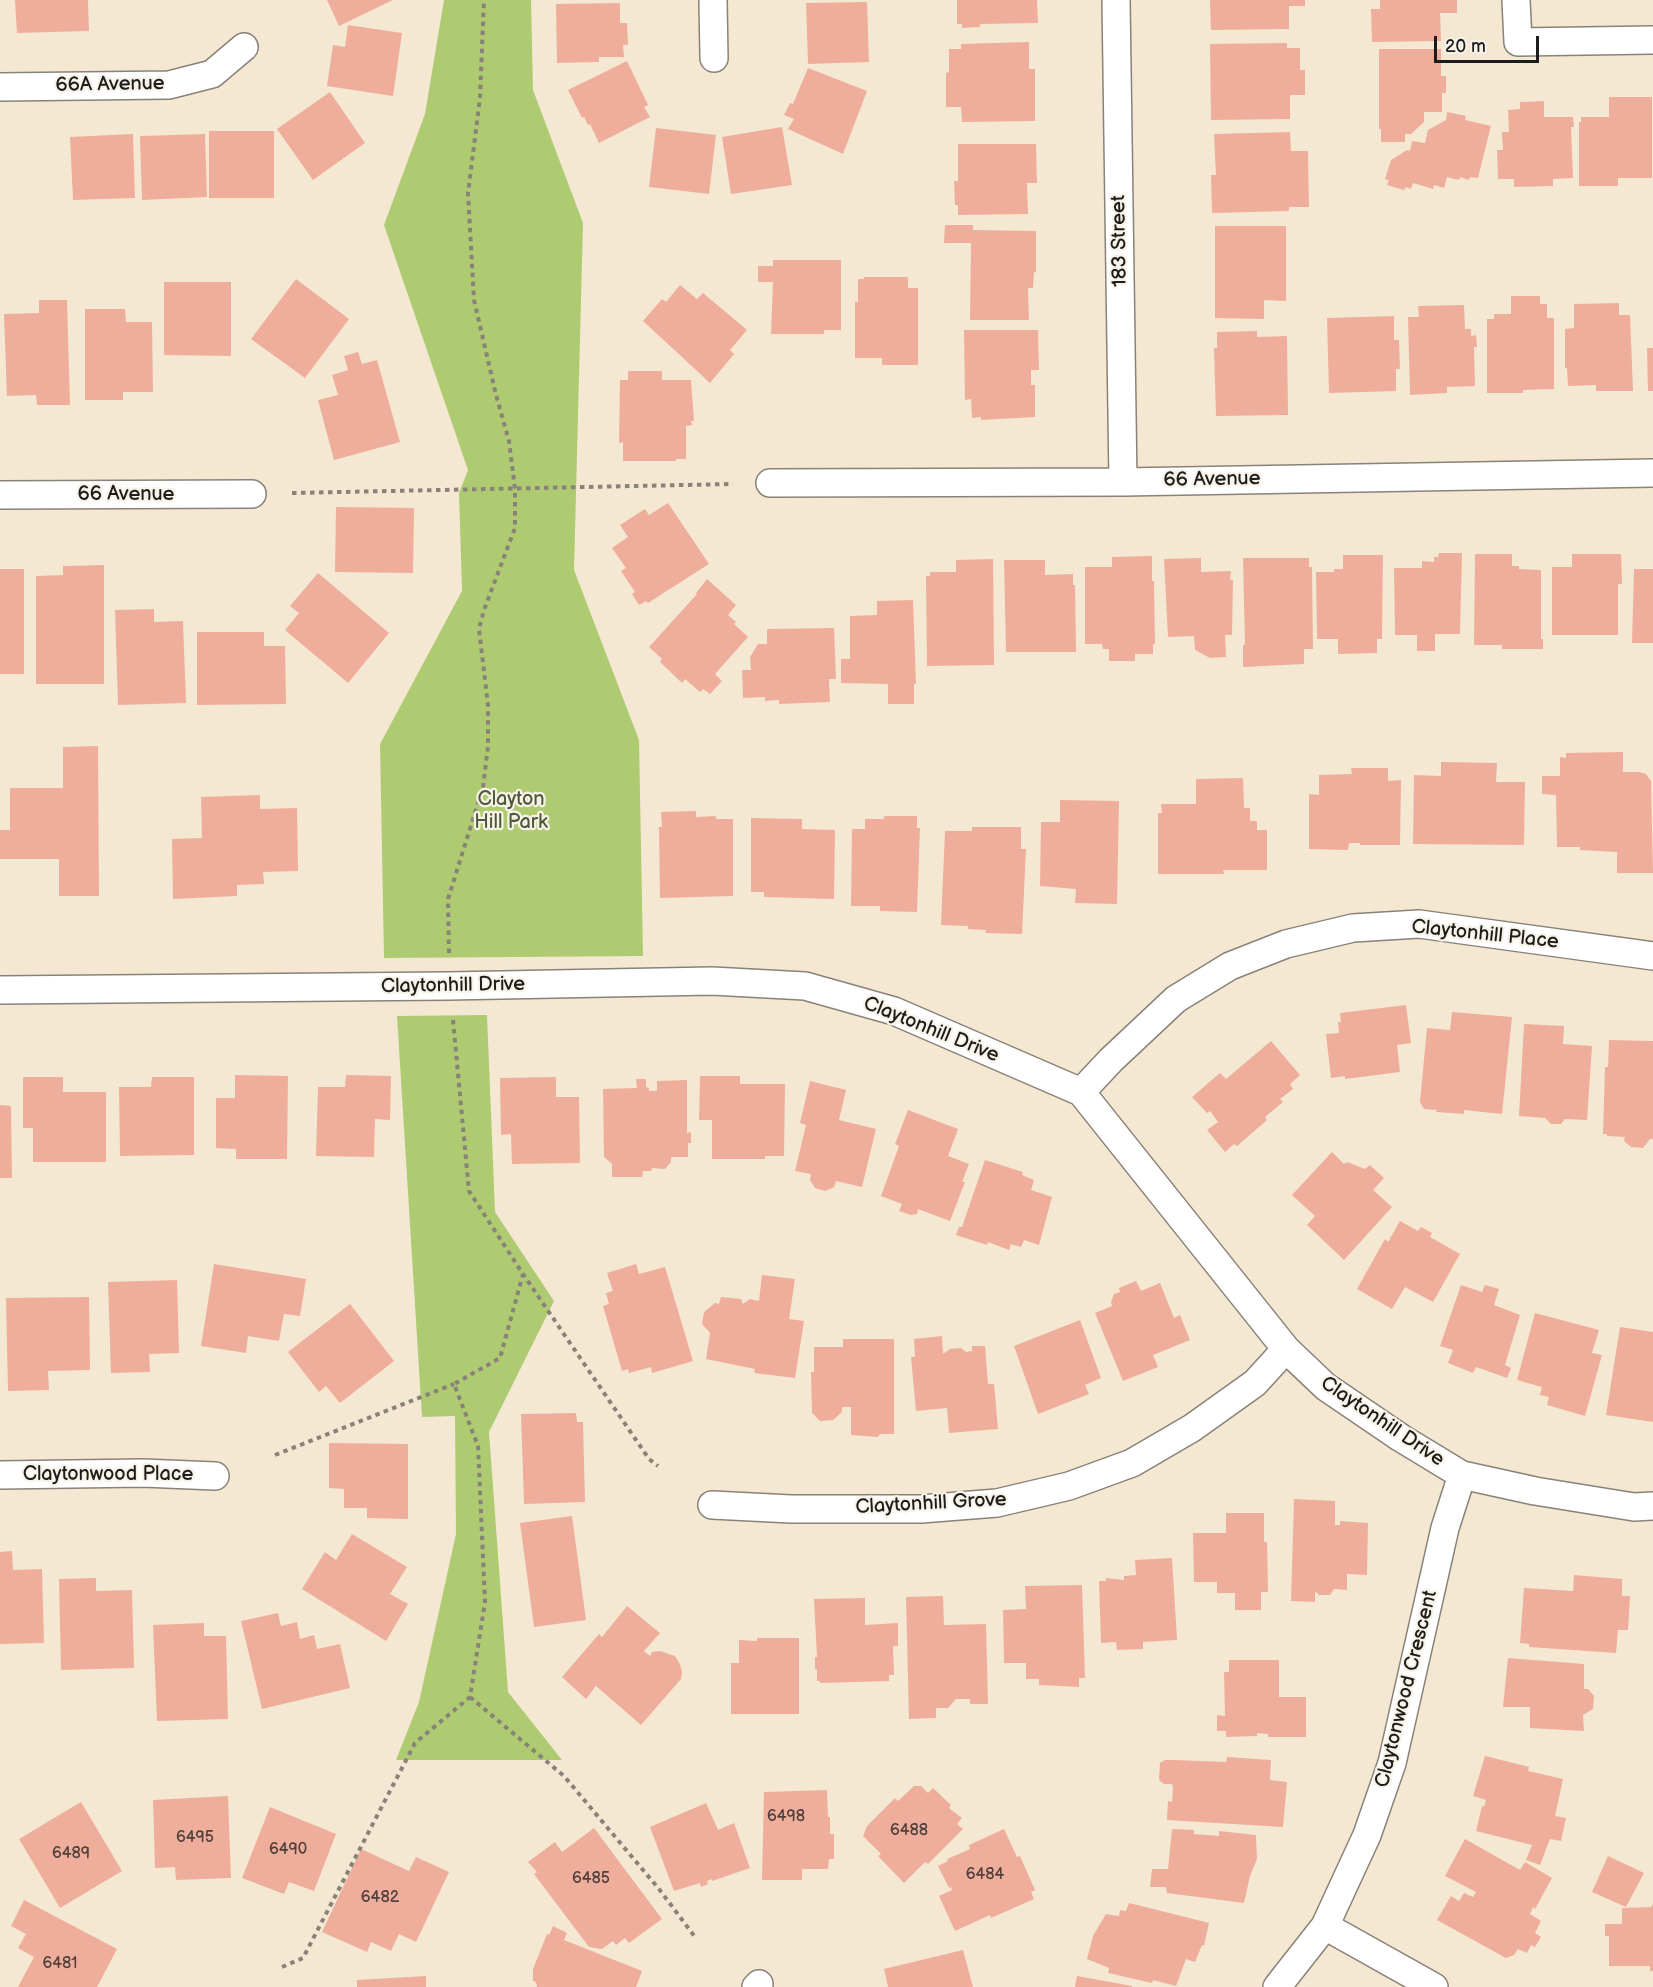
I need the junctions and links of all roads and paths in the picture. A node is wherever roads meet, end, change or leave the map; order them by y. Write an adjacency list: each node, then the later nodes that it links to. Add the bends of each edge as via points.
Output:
1 (484, 0): 13 (path, via 480,98 468,193 474,300 509,441)
2 (713, 0): 7 (street)
3 (1116, 0): 10 (street, 183 Street)
4 (1516, 0): 5 (street, via 1518,42)
5 (1653, 40)
6 (244, 47): 8 (street, 66A Avenue, via 212,74 169,86)
7 (714, 58)
8 (0, 87)
9 (1653, 473): 10 (street, 66 Avenue)
10 (1124, 482): 11 (street, 66 Avenue)
11 (770, 483)
12 (733, 484): 13 (path)
13 (515, 489): 15 (path); 17 (path, via 515,528 479,629 488,705 488,747 483,787 448,899)
14 (252, 494): 16 (street, 66 Avenue)
15 (292, 494)
16 (0, 495)
17 (448, 953)
18 (1653, 956): 21 (street, Claytonhill Place, via 1419,924 1353,928 1286,944 1230,966 1176,999)
19 (0, 990): 21 (street, Claytonhill Drive, via 712,981 805,986 894,1011)
20 (453, 1020): 22 (path, via 469,1191)
21 (1081, 1092): 23 (street, Claytonhill Drive)
22 (523, 1274): 24 (path, via 500,1358); 26 (path, via 649,1459)
23 (1287, 1348): 28 (street, Claytonhill Drive, via 1326,1387); 30 (street, Claytonhill Grove, via 1255,1383 1192,1428 1132,1463 1069,1486 997,1503 921,1509)
24 (454, 1384): 25 (path); 32 (path, via 478,1446 484,1602)
25 (275, 1455)
26 (658, 1466)
27 (0, 1475): 29 (street, Claytonwood Place)
28 (1462, 1475): 31 (street, Claytonhill Drive, via 1623,1506); 33 (street, Claytonwood Crescent, via 1445,1528 1392,1763 1367,1835)
29 (215, 1476)
30 (712, 1505)
31 (1653, 1506)
32 (470, 1697): 34 (path, via 564,1776); 35 (path, via 415,1743 303,1958)
33 (1325, 1926): 36 (street, Claytonwood Crescent); 37 (street)
34 (695, 1937)
35 (282, 1967)
36 (1277, 1987)
37 (1434, 1987)

